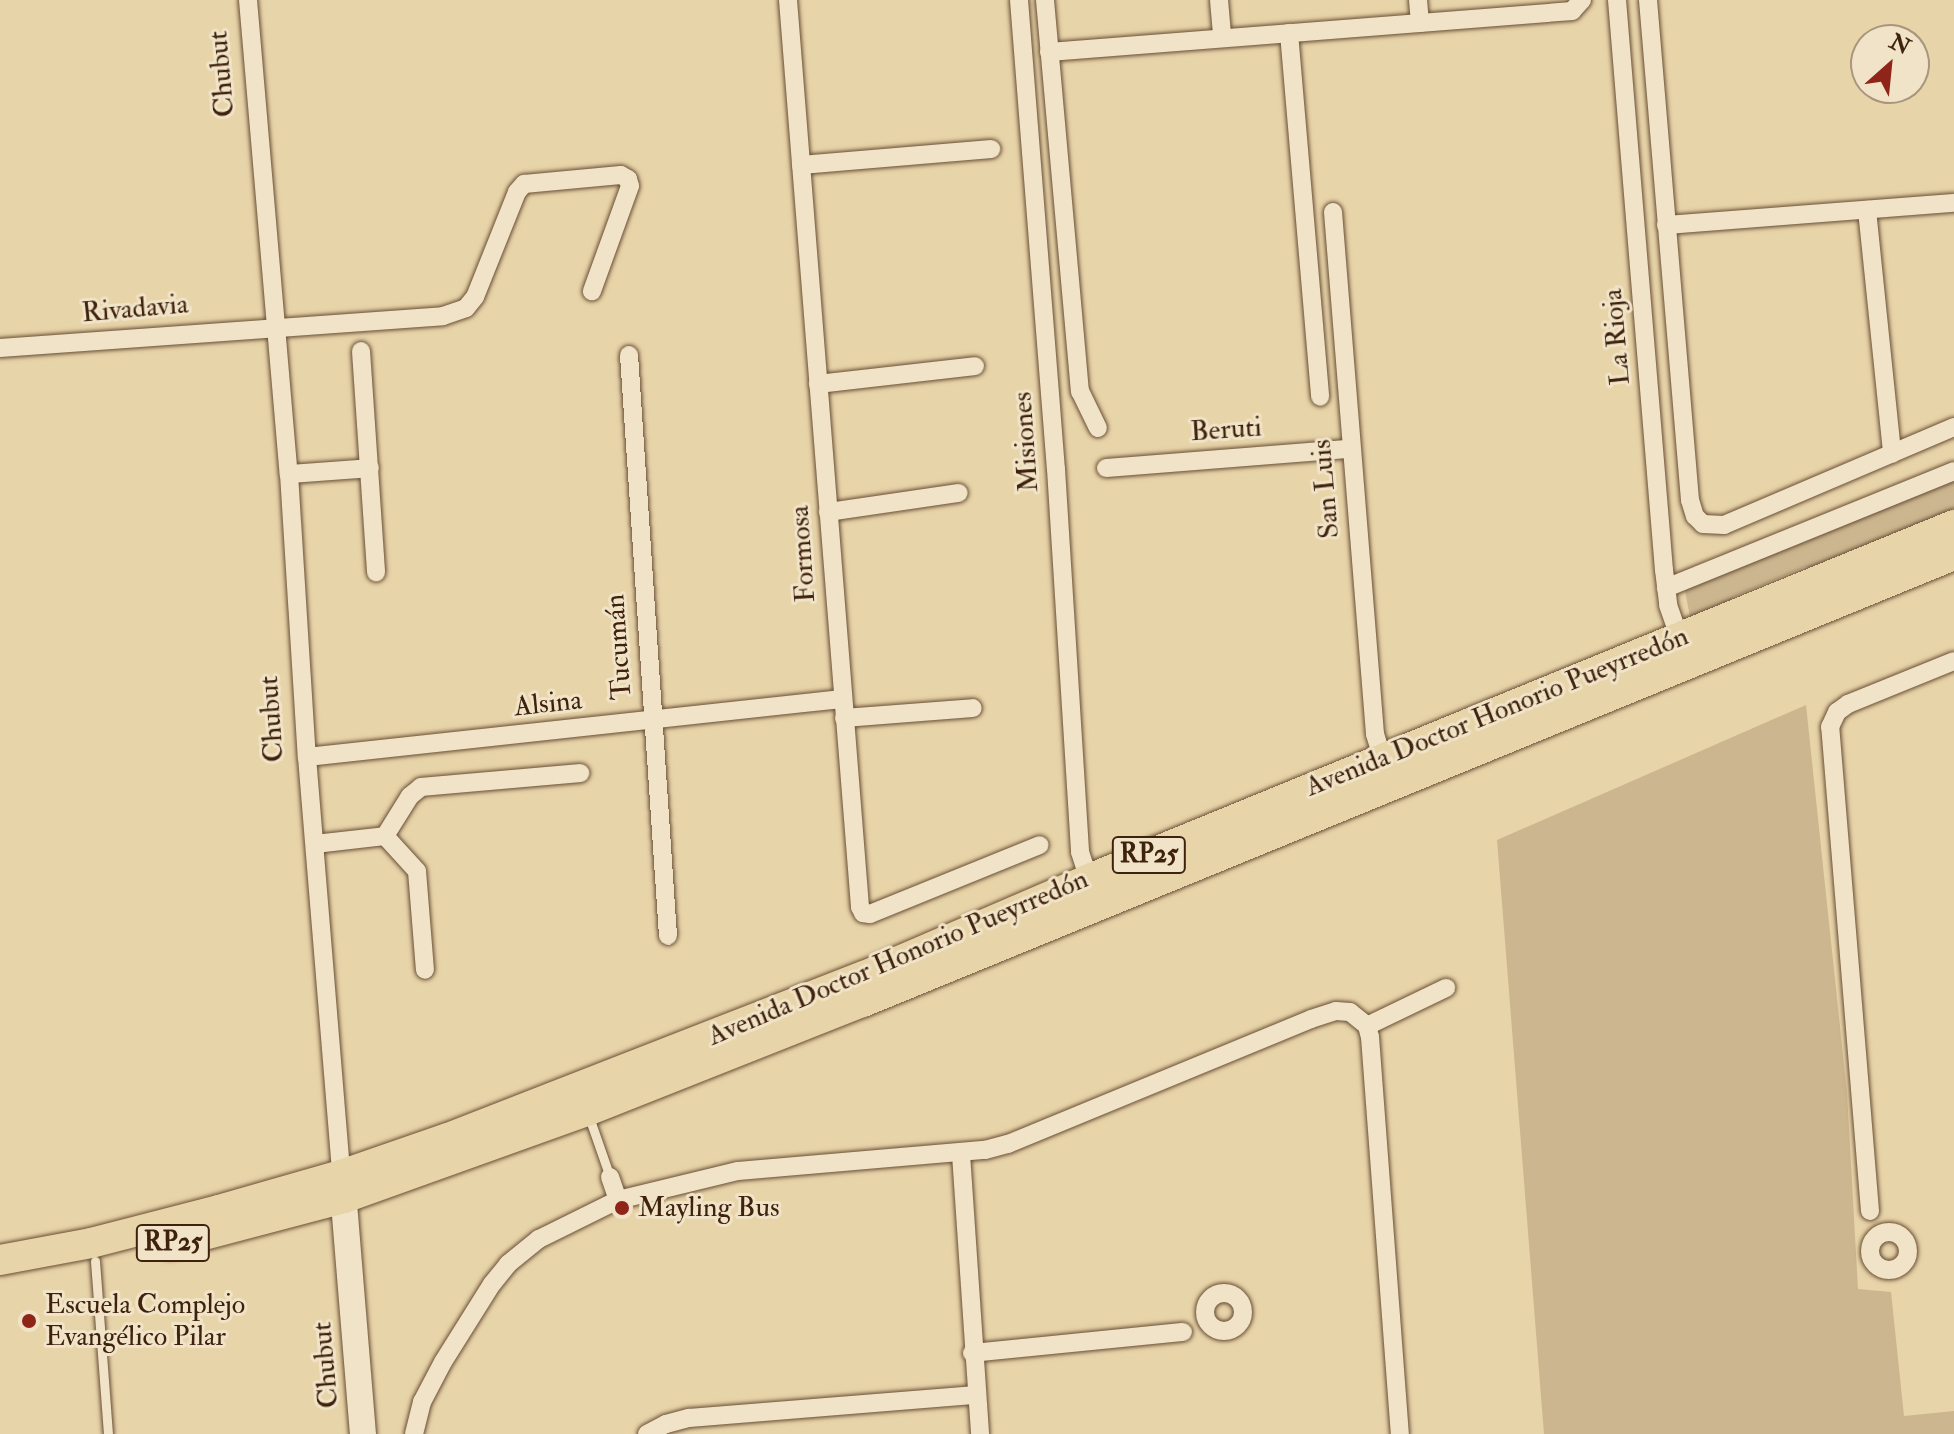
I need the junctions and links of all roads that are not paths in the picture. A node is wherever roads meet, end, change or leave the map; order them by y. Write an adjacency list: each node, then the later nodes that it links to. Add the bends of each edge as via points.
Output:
1 (248, 0): 21 (street, Chubut)
2 (788, 0): 15 (street, Formosa)
3 (1019, 0): 53 (street, Misiones, via 1080,852)
4 (1045, 0): 13 (street)
5 (1219, 0): 12 (street)
6 (1418, 0): 10 (street)
7 (1582, 0): 10 (street, via 1572,11)
8 (1617, 0): 41 (street, La Rioja)
9 (1648, 0): 19 (street)
10 (1420, 23): 11 (street)
11 (1289, 33): 12 (street); 27 (street)
12 (1222, 38): 13 (street)
13 (1049, 52): 29 (street, via 1080,391)
14 (991, 149): 15 (street)
15 (801, 165): 26 (street, Formosa)
16 (1954, 203): 17 (street)
17 (1867, 210): 19 (street); 31 (street)
18 (1333, 212): 30 (street, San Luis)
19 (1666, 225): 31 (street, via 1695,516 1703,524 1724,525)
20 (592, 291): 21 (street, Rivadavia, via 630,186 621,175 524,184 480,287 457,312)
21 (275, 326): 22 (street, Rivadavia); 35 (street, Chubut)
22 (0, 348)
23 (361, 351): 32 (street)
24 (629, 355): 46 (street, Tucumán)
25 (975, 366): 26 (street)
26 (818, 384): 37 (street, Formosa)
27 (1320, 397)
28 (1954, 427): 31 (street)
29 (1098, 428)
30 (1350, 449): 33 (street, Beruti); 48 (street, San Luis, via 1375,734)
31 (1892, 454)
32 (370, 468): 35 (street); 40 (street)
33 (1106, 468)
34 (1954, 471): 41 (street)
35 (289, 474): 47 (street, Chubut)
36 (959, 493): 37 (street)
37 (828, 512): 44 (street, Formosa)
38 (1954, 525): 42 (main road, Avenida Doctor Honorio Pueyrredón / RP25)
39 (1954, 555): 42 (main road, Avenida Doctor Honorio Pueyrredón / RP25)
40 (376, 572)
41 (1666, 588): 42 (street, La Rioja)
42 (1684, 652): 48 (main road, Avenida Doctor Honorio Pueyrredón / RP25); 58 (main road, Avenida Doctor Honorio Pueyrredón / RP25, via 863,1002)
43 (1954, 661): 63 (street, via 1848,704 1830,727)
44 (843, 708): 45 (street, Alsina); 46 (street, Alsina); 52 (street, Formosa, via 863,913)
45 (973, 708)
46 (652, 722): 47 (street, Alsina); 54 (street, Tucumán)
47 (307, 757): 51 (street, Chubut)
48 (1383, 760): 53 (main road, Avenida Doctor Honorio Pueyrredón / RP25)
49 (580, 773): 50 (street, via 421,787)
50 (385, 836): 51 (street); 55 (street, via 417,871)
51 (315, 844): 61 (street, Chubut)
52 (1040, 845)
53 (1089, 879): 58 (main road, Avenida Doctor Honorio Pueyrredón / RP25)
54 (668, 936)
55 (425, 970)
56 (1446, 988): 57 (street)
57 (1367, 1026): 59 (street, via 1350,1012 1336,1011 1008,1144); 79 (street)
58 (582, 1099): 60 (lane); 61 (main road, Avenida Doctor Honorio Pueyrredón / RP25)
59 (961, 1154): 62 (street, via 738,1171); 72 (street)
60 (610, 1177): 62 (street)
61 (343, 1186): 66 (main road, Avenida Doctor Honorio Pueyrredón / RP25); 67 (main road, Avenida Doctor Honorio Pueyrredón / RP25, via 220,1232); 75 (street, Chubut)
62 (618, 1200): 76 (street, via 539,1239 508,1264 443,1362 422,1402)
63 (1870, 1211): 64 (street); 65 (street)
64 (1888, 1232): 65 (street, via 1876,1236); 65 (street, via 1900,1235 1908,1245 1904,1264 1881,1269 1872,1260)
65 (1870, 1247)
66 (0, 1260)
67 (95, 1261): 68 (main road, Avenida Doctor Honorio Pueyrredón / RP25); 74 (lane)
68 (0, 1281)
69 (1204, 1313): 70 (street, via 1209,1325); 70 (street, via 1207,1301 1217,1293 1230,1293 1240,1301 1242,1320); 71 (street)
70 (1221, 1331): 71 (street)
71 (1183, 1332): 72 (street)
72 (972, 1353): 73 (street)
73 (976, 1395): 77 (street, via 689,1418); 78 (street)
74 (108, 1434)
75 (363, 1434)
76 (414, 1434)
77 (647, 1434)
78 (980, 1434)
79 (1400, 1434)

